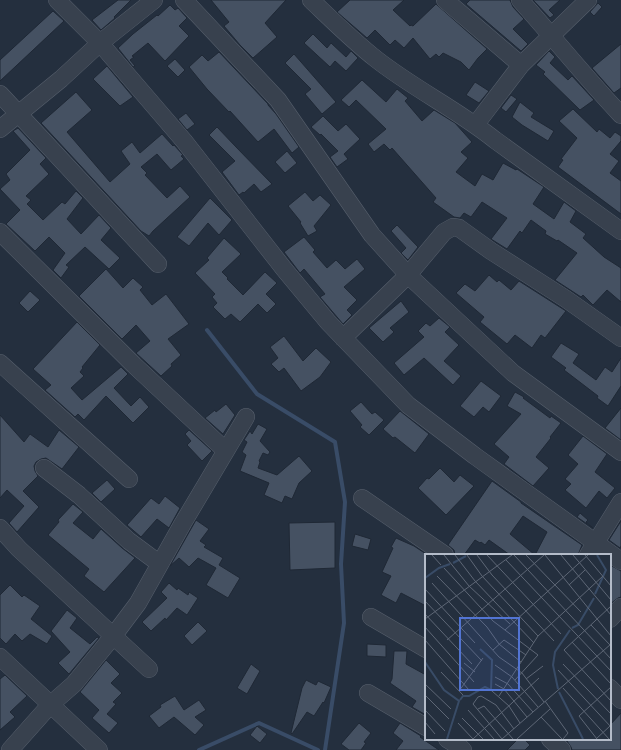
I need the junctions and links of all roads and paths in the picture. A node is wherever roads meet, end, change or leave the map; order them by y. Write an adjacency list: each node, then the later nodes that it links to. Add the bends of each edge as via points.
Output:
1 (57, 0): 9 (street)
2 (154, 0): 9 (street)
3 (184, 0): 19 (street, via 278,100 372,235)
4 (311, 0): 14 (street, via 376,59)
5 (445, 0): 10 (street)
6 (520, 0): 8 (street)
7 (588, 0): 8 (street)
8 (552, 36): 10 (street); 13 (street)
9 (100, 43): 12 (street); 20 (street, via 184,140 284,269)
10 (521, 65): 14 (street)
11 (0, 94): 12 (street)
12 (18, 114): 15 (street); 18 (street)
13 (621, 115)
14 (476, 124): 16 (street)
15 (0, 129)
16 (621, 231)
17 (0, 232): 24 (street, via 134,365)
18 (158, 264)
19 (408, 275): 20 (street); 21 (street, via 444,232 453,227 459,228); 25 (street, via 513,373)
20 (343, 338): 31 (street, via 408,405)
21 (621, 338)
22 (0, 363): 27 (street)
23 (246, 417): 24 (street)
24 (226, 451): 36 (street)
25 (621, 452)
26 (44, 468): 36 (street)
27 (130, 479)
28 (362, 498): 32 (street)
29 (621, 502): 31 (street)
30 (0, 528): 40 (street, via 19,549)
31 (592, 549): 33 (street)
32 (443, 554)
33 (604, 554)
34 (611, 557): 35 (street)
35 (621, 561)
36 (160, 564): 40 (street, via 138,603)
37 (621, 606): 39 (street)
38 (371, 617): 41 (street)
39 (611, 618)
40 (114, 635): 43 (street); 47 (street, via 74,684)
41 (425, 647)
42 (0, 657): 47 (street)
43 (149, 669)
44 (611, 689): 46 (street)
45 (368, 693): 48 (street)
46 (621, 700)
47 (50, 704): 50 (street); 51 (street)
48 (425, 726)
49 (551, 740): 52 (street)
50 (10, 750)
51 (99, 750)
52 (562, 750)

